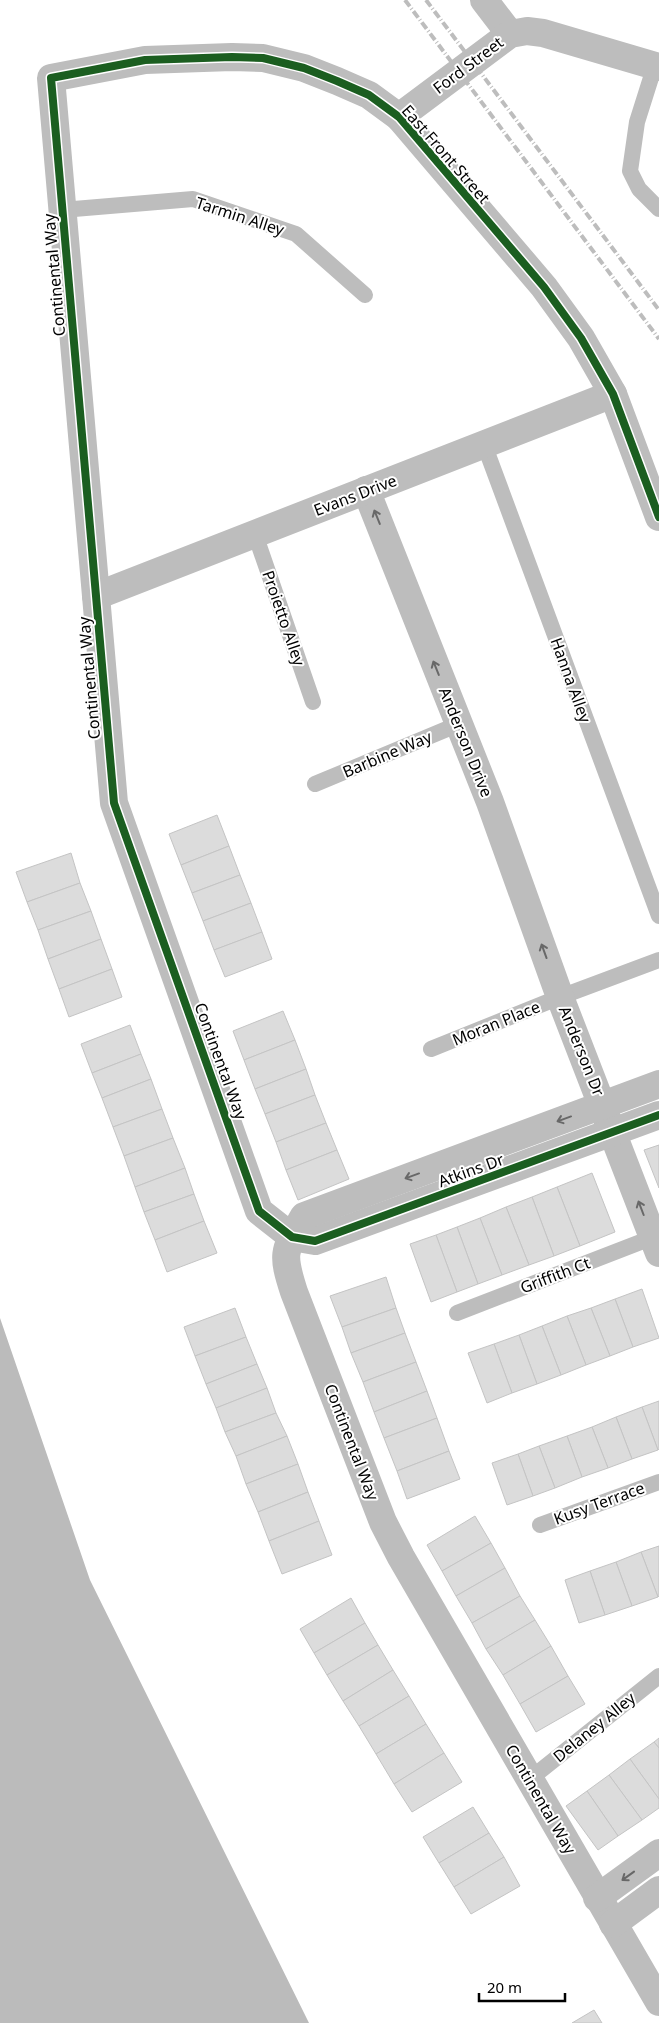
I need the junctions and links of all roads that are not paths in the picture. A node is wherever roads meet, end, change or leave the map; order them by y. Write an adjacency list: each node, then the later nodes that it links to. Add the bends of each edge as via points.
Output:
1 (484, 0): 2 (street)
2 (510, 34): 3 (street, Ford Street, via 543,32); 5 (street, Ford Street)
3 (657, 66): 7 (lane, via 637,122 630,171 639,190)
4 (50, 78): 5 (street, East Front Street, via 146,60 263,58 304,68 337,81 369,95); 6 (street, Continental Way)
5 (399, 117): 9 (street, East Front Street, via 544,287 581,338)
6 (62, 210): 8 (lane, Tarmin Alley, via 193,199 296,234); 14 (street, Continental Way)
7 (659, 210)
8 (365, 295)
9 (613, 394): 10 (street, Evans Drive); 12 (street, East Front Street)
10 (484, 444): 11 (street, Evans Drive); 18 (lane, Hanna Alley)
11 (366, 490): 13 (street, Evans Drive); 16 (street, Anderson Drive, one-way to 11)
12 (659, 517)
13 (254, 534): 14 (street, Evans Drive); 15 (lane, Proietto Alley)
14 (96, 596): 26 (street, Continental Way, via 114,803 259,1210)
15 (313, 702)
16 (459, 724): 17 (lane, Barbine Way); 20 (street, Anderson Drive, one-way to 16)
17 (315, 784)
18 (659, 916)
19 (659, 960): 20 (lane, Moran Place)
20 (560, 997): 21 (lane, Moran Place); 23 (street, Anderson Dr)
21 (431, 1049)
22 (659, 1084): 23 (street, Atkins Dr)
23 (603, 1105): 25 (street); 26 (street, Atkins Dr, one-way to 26, via 304,1216)
24 (659, 1115): 25 (street, Atkins Dr)
25 (612, 1132): 26 (street, Atkins Dr, via 315,1241); 27 (street, one-way to 25)
26 (292, 1237): 32 (street, Continental Way, via 285,1251 287,1270 383,1522)
27 (657, 1242): 28 (lane, Griffith Ct)
28 (457, 1313)
29 (659, 1482): 30 (lane, Kusy Terrace)
30 (540, 1525)
31 (659, 1676): 32 (lane, Delaney Alley)
32 (530, 1779): 35 (street, Continental Way)
33 (659, 1853): 35 (street, one-way to 35)
34 (659, 1890): 36 (street)
35 (597, 1898): 36 (street, Continental Way)
36 (613, 1924): 37 (street, Continental Way)
37 (659, 2002)

